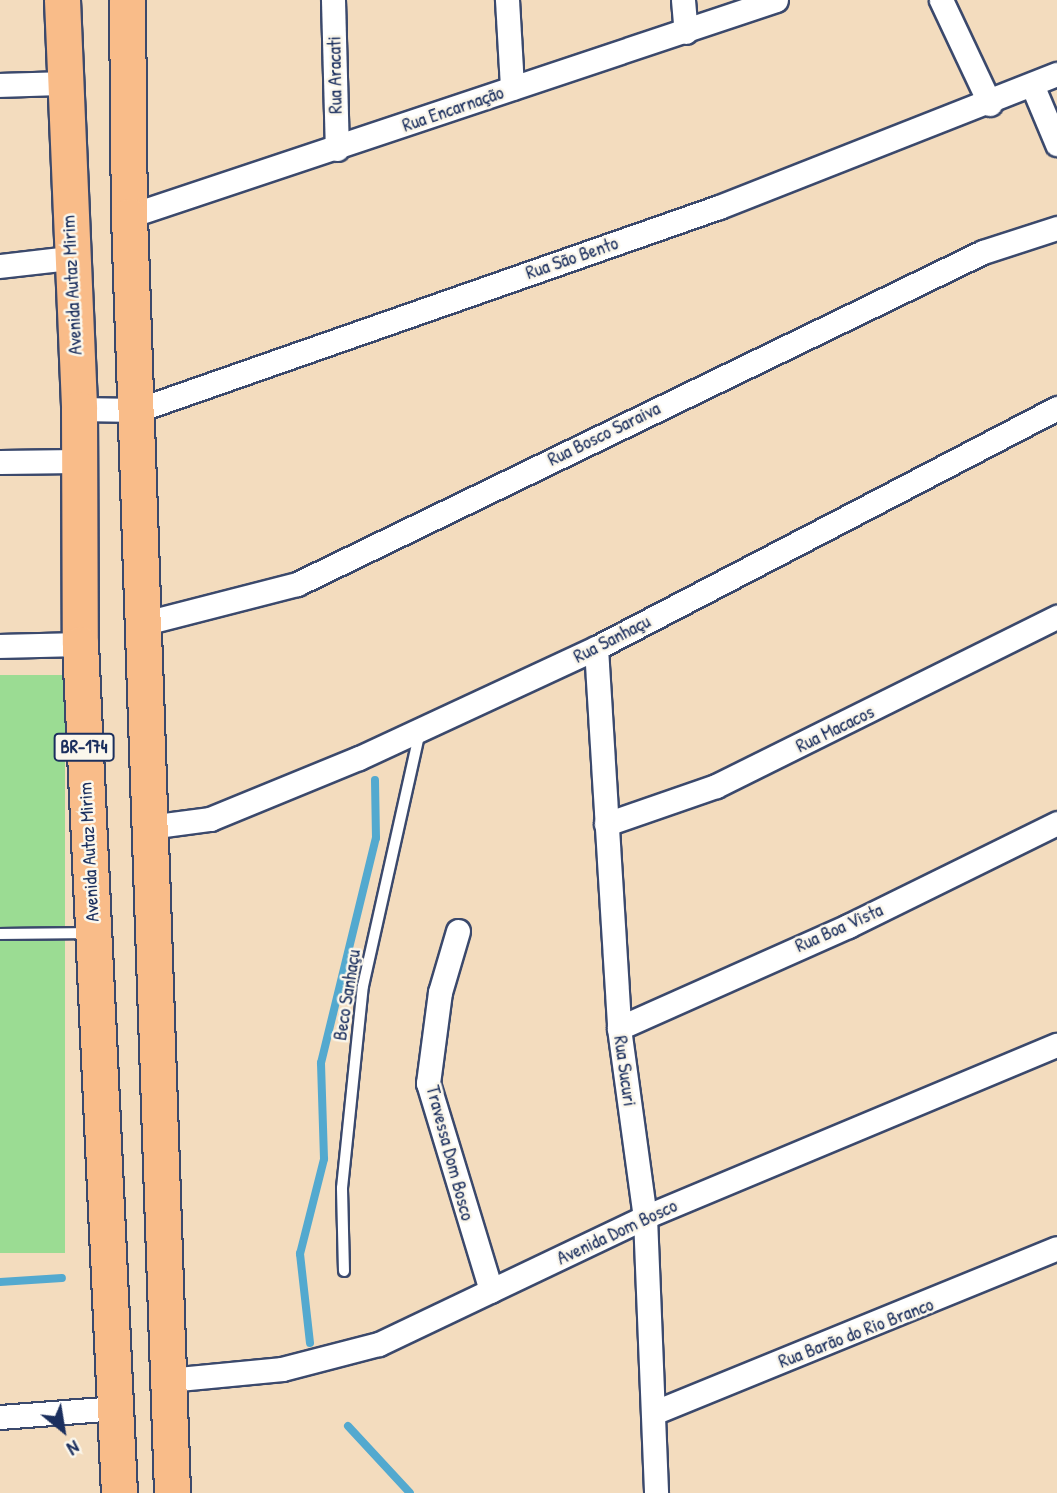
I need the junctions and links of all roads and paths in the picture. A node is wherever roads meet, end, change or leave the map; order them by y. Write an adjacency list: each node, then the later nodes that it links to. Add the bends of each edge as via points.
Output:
1 (62, 0): 10 (main road, Avenida Autaz Mirim / BR-174)
2 (127, 0): 17 (main road)
3 (333, 0): 16 (street, Rua Aracati)
4 (507, 0): 13 (street)
5 (683, 0): 8 (street)
6 (776, 0): 8 (street, Rua Encarnação)
7 (941, 0): 14 (street)
8 (686, 32): 13 (street, Rua Encarnação)
9 (1057, 74): 12 (street, Rua São Bento)
10 (64, 83): 11 (street); 19 (main road, Avenida Autaz Mirim / BR-174)
11 (0, 85)
12 (1033, 87): 14 (street, Rua São Bento); 15 (street)
13 (512, 88): 16 (street, Rua Encarnação)
14 (990, 104): 23 (street, Rua São Bento, via 719,207)
15 (1057, 144)
16 (337, 149): 17 (street, Rua Encarnação)
17 (129, 216): 23 (main road)
18 (1057, 228): 27 (street, Rua Bosco Saraiva, via 983,252 297,584)
19 (69, 258): 20 (street); 22 (main road, Avenida Autaz Mirim / BR-174)
20 (0, 266)
21 (1057, 408): 30 (street, Rua Sanhaçu)
22 (79, 409): 23 (street, Rua São Bento); 24 (main road, Avenida Autaz Mirim / BR-174)
23 (138, 410): 27 (main road)
24 (77, 461): 25 (street); 28 (main road, Avenida Autaz Mirim / BR-174)
25 (0, 463)
26 (1057, 617): 33 (street, Rua Macacos, via 716,786)
27 (145, 623): 34 (main road)
28 (80, 644): 29 (street); 36 (main road, Avenida Autaz Mirim / BR-174)
29 (0, 646)
30 (596, 648): 31 (street, Rua Sanhaçu); 33 (street, Rua Sucuri)
31 (420, 729): 34 (street, Rua Sanhaçu, via 267,799 210,818); 42 (lane, Beco Sanhaçu, via 363,986 342,1188)
32 (1057, 823): 38 (street, Rua Boa Vista, via 848,926)
33 (607, 824): 38 (street, Rua Sucuri)
34 (149, 827): 44 (main road)
35 (458, 931): 43 (street, Travessa Dom Bosco, via 440,992 428,1083)
36 (93, 933): 37 (lane); 45 (main road, Avenida Autaz Mirim / BR-174)
37 (0, 934)
38 (619, 1028): 40 (street, Rua Sucuri)
39 (1057, 1045): 40 (street, Avenida Dom Bosco)
40 (645, 1217): 43 (street, Avenida Dom Bosco); 46 (street, Rua Sucuri)
41 (1057, 1248): 46 (street, Rua Barão do Rio Branco)
42 (344, 1271)
43 (491, 1292): 44 (street, Avenida Dom Bosco, via 379,1344 330,1358)
44 (167, 1380): 49 (main road)
45 (117, 1408): 47 (street); 48 (main road, Avenida Autaz Mirim / BR-174)
46 (653, 1413): 50 (street, Rua Sucuri)
47 (0, 1417)
48 (119, 1493)
49 (172, 1493)
50 (656, 1493)

